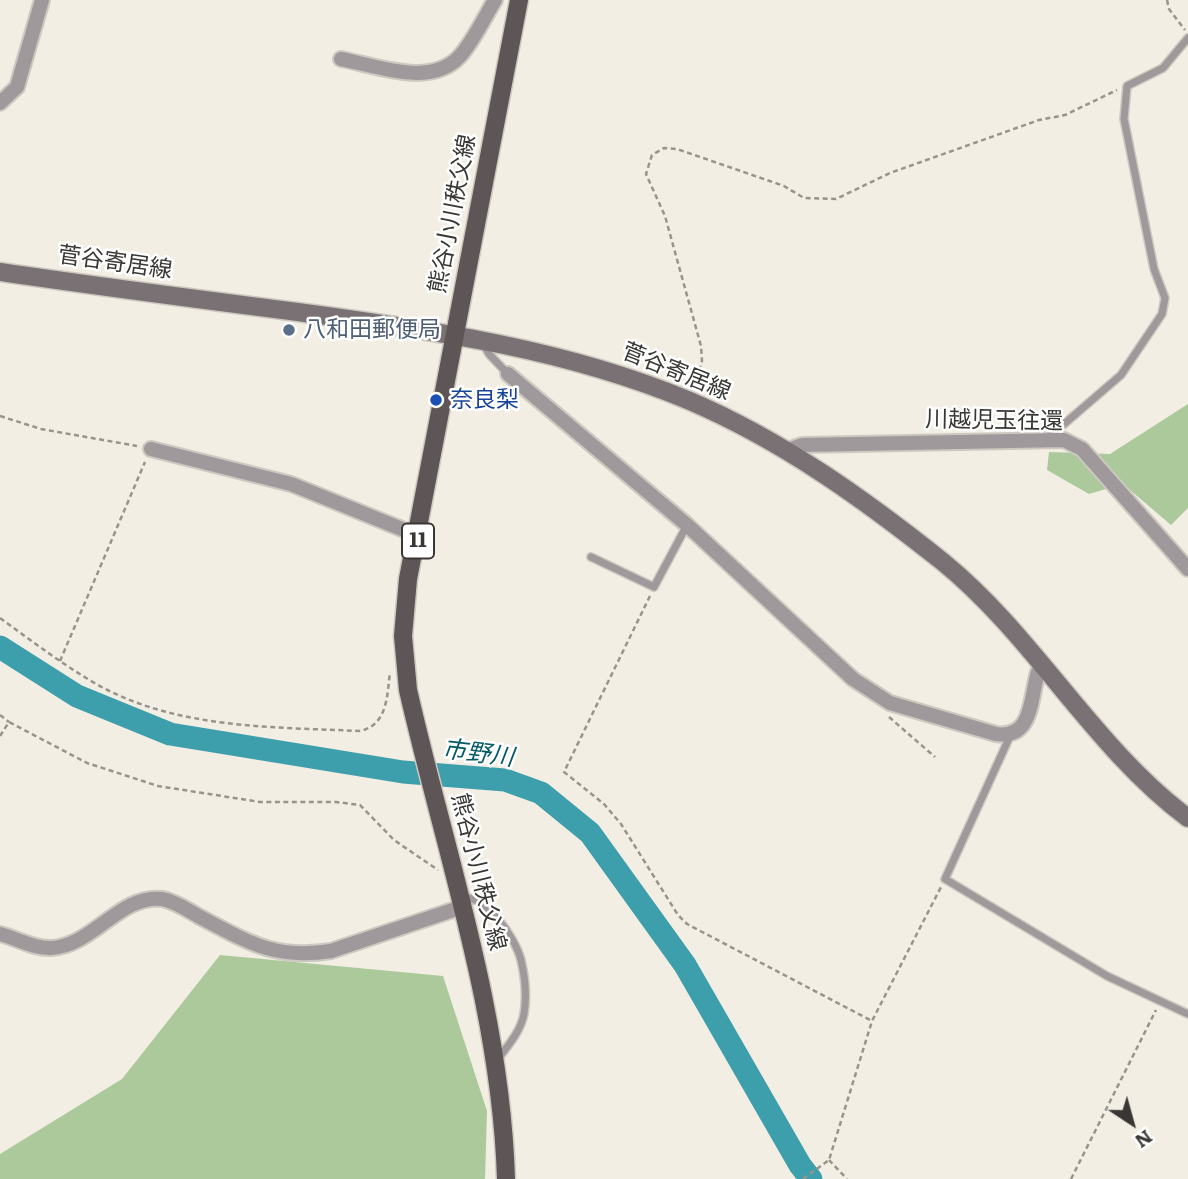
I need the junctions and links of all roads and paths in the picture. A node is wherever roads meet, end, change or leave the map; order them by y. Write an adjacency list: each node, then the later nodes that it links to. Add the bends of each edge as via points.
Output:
1 (42, 0): 8 (street, via 17,87)
2 (495, 0): 6 (street, via 463,53 441,70 409,73)
3 (519, 0): 10 (main road, 熊谷小川秩父線 / 11)
4 (1167, 0): 5 (path)
5 (1188, 36): 7 (lane, via 1163,68)
6 (341, 59)
7 (1126, 86): 13 (path, via 1065,115 890,173 836,199 804,198 783,186 677,149 664,148 652,155 646,174 665,216 702,346); 15 (lane, via 1124,119 1154,269 1165,298 1162,314 1121,375)
8 (0, 103)
9 (0, 272): 10 (main road, 菅谷寄居線)
10 (455, 333): 11 (main road, 菅谷寄居線); 19 (main road, 熊谷小川秩父線 / 11)
11 (481, 338): 12 (lane, via 485,351); 13 (main road, 菅谷寄居線, via 595,366)
12 (508, 373): 18 (street)
13 (690, 401): 16 (main road, 菅谷寄居線)
14 (0, 416): 17 (path)
15 (1044, 440): 16 (street, 川越児玉往還, via 802,445); 21 (street, 川越児玉往還, via 1063,440 1082,449)
16 (789, 450): 25 (main road, 菅谷寄居線, via 868,503 947,565 1006,621)
17 (148, 455): 19 (street, via 291,484); 24 (path)
18 (687, 525): 22 (lane); 30 (street, via 871,693 890,703 996,734)
19 (419, 536): 35 (main road, 熊谷小川秩父線 / 11, via 408,579 404,662)
20 (591, 557): 22 (lane)
21 (1188, 569)
22 (654, 587): 39 (path, via 564,772 621,824 687,925)
23 (0, 618): 24 (path)
24 (60, 661): 26 (path, via 99,686 186,716 247,726 360,731 372,729 380,720)
25 (1043, 665): 30 (street, via 1025,724); 33 (main road, 菅谷寄居線, via 1135,771)
26 (390, 670)
27 (884, 712): 32 (path)
28 (0, 715): 29 (path)
29 (9, 722): 31 (path); 35 (path, via 59,751 147,783 260,802 360,806)
30 (1012, 734): 34 (lane)
31 (0, 736)
32 (935, 757)
33 (1188, 818)
34 (945, 879): 37 (lane, via 1107,976); 39 (path)
35 (459, 895): 36 (street, via 312,955 281,954 258,947 163,899 142,901 79,940 54,948); 40 (main road, 熊谷小川秩父線 / 11); 40 (lane, via 472,897 499,922 520,957 524,1016)
36 (0, 933)
37 (1160, 1002): 38 (lane); 45 (path)
38 (1188, 1014)
39 (872, 1021): 41 (path)
40 (496, 1061): 42 (main road, 熊谷小川秩父線 / 11)
41 (829, 1160): 43 (path); 44 (path)
42 (506, 1179)
43 (803, 1179)
44 (846, 1179)
45 (1071, 1179)

